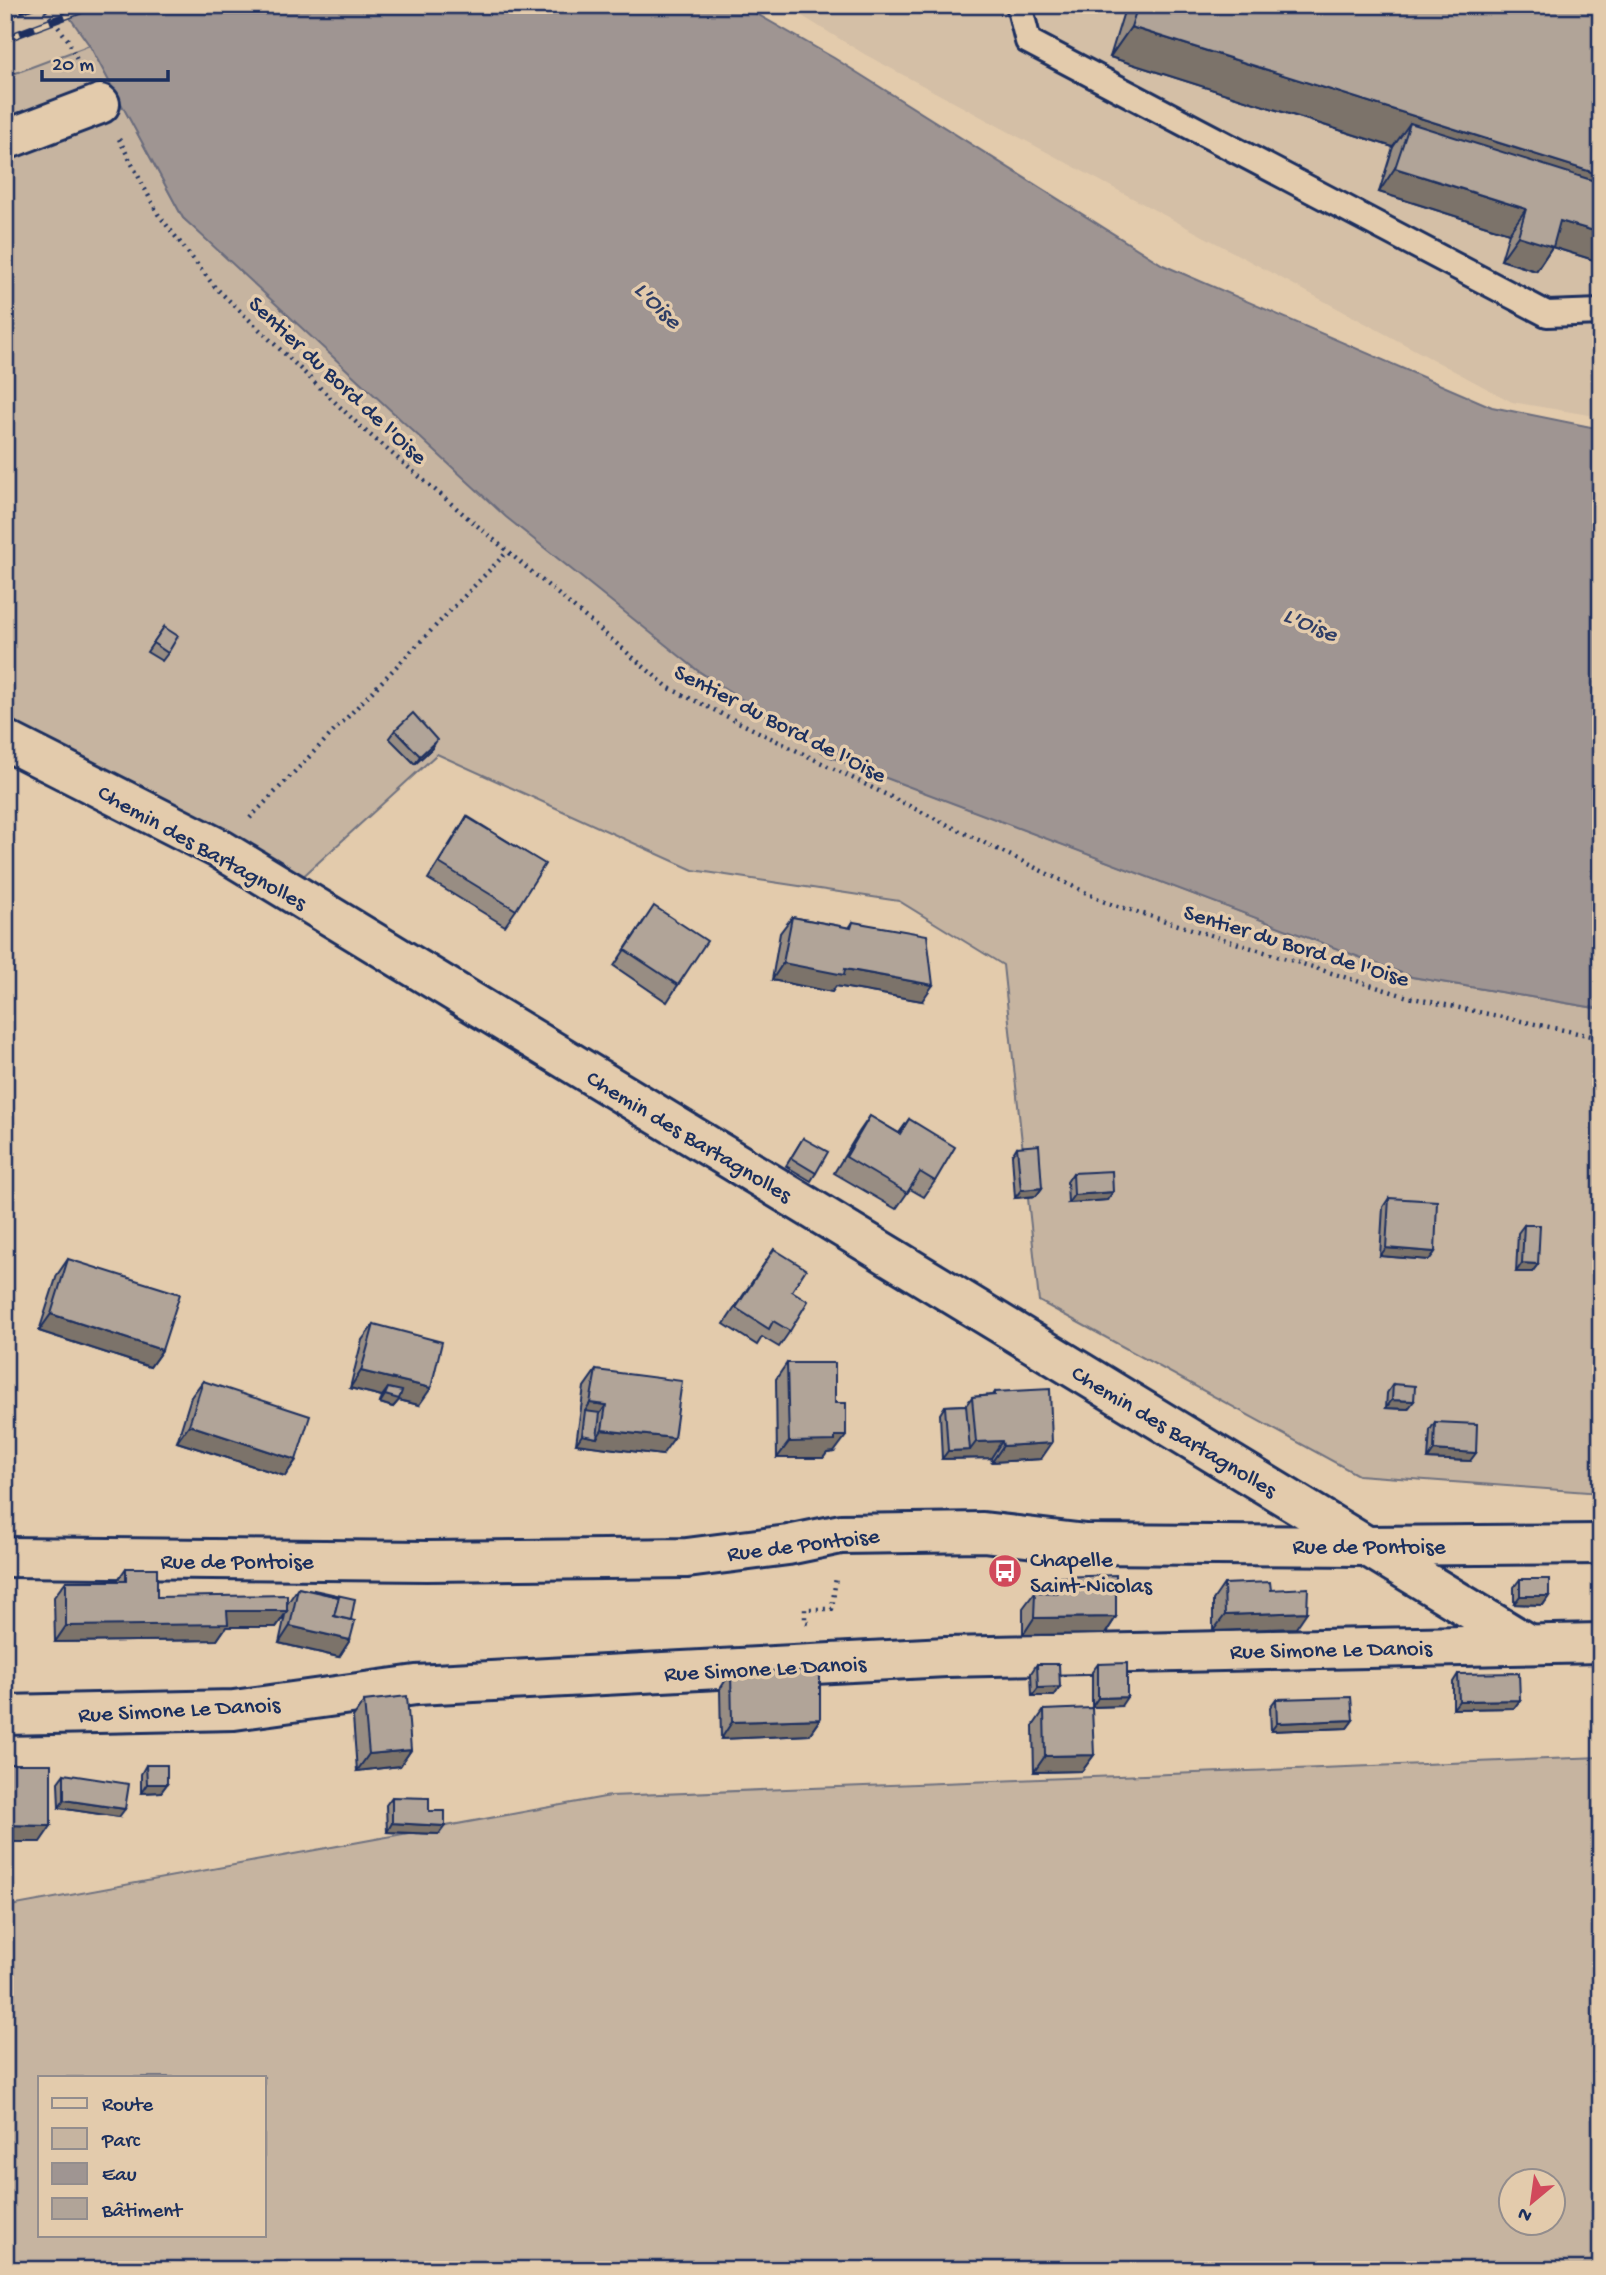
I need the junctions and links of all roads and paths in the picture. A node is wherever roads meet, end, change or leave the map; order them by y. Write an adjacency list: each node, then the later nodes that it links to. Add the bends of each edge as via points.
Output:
1 (41, 5): 3 (path, Sentier du Bord de l'Oise, via 69,41)
2 (1019, 5): 5 (lane, via 1028,41 1547,314)
3 (100, 104): 4 (street); 6 (path, Sentier du Bord de l'Oise, via 158,214 214,286 363,429)
4 (5, 140)
5 (1601, 312)
6 (507, 552): 8 (path); 9 (path, Sentier du Bord de l'Oise, via 669,688 1105,902 1408,998)
7 (5, 740): 8 (street, Chemin des Bartagnolles)
8 (220, 849): 11 (street, Chemin des Bartagnolles)
9 (1601, 1038)
10 (1601, 1544): 11 (street, Rue de Pontoise)
11 (1366, 1546): 12 (street, Rue de Pontoise, via 1086,1544 983,1532 841,1534 687,1558); 13 (street, Chemin des Bartagnolles)
12 (5, 1557)
13 (1526, 1643): 14 (street, Rue Simone Le Danois); 15 (street, Rue Simone Le Danois, via 946,1657 416,1685 234,1710)
14 (1601, 1643)
15 (5, 1715)

